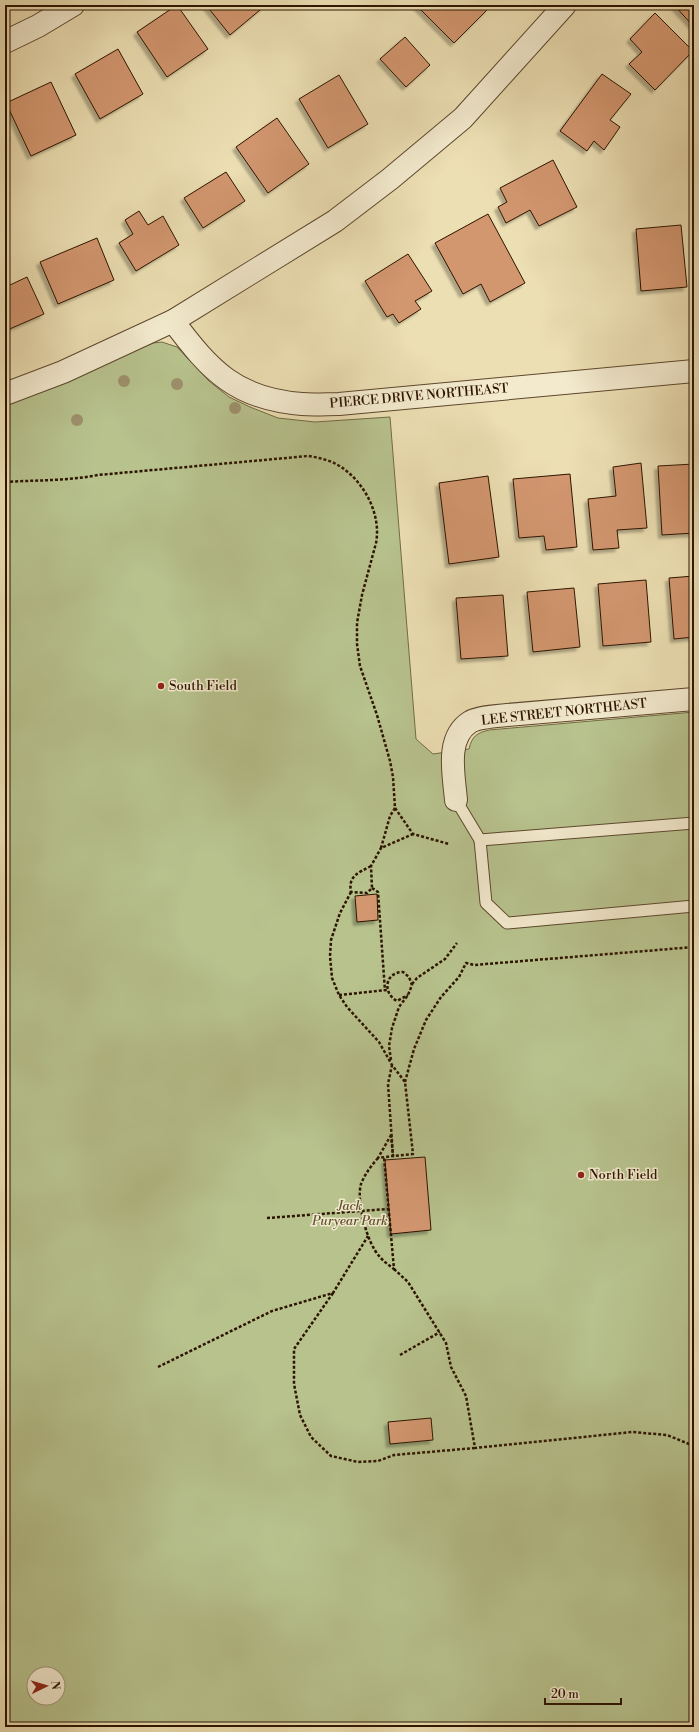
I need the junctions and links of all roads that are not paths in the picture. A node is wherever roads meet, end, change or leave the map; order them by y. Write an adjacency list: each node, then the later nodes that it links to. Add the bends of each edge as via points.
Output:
1 (73, 5): 3 (street)
2 (565, 5): 4 (street, via 464,118 390,179 335,221)
3 (5, 42)
4 (173, 322): 5 (street, PIERCE DRIVE NORTHEAST, via 215,371 244,391 268,399 303,404 339,404); 6 (street, via 62,372)
5 (694, 371)
6 (5, 394)
7 (694, 699): 8 (street, LEE STREET NORTHEAST, via 501,716 470,722 456,737 453,756)
8 (456, 800): 10 (lane)
9 (694, 823): 10 (lane)
10 (480, 840): 11 (lane, via 486,902 507,923)
11 (694, 906)

